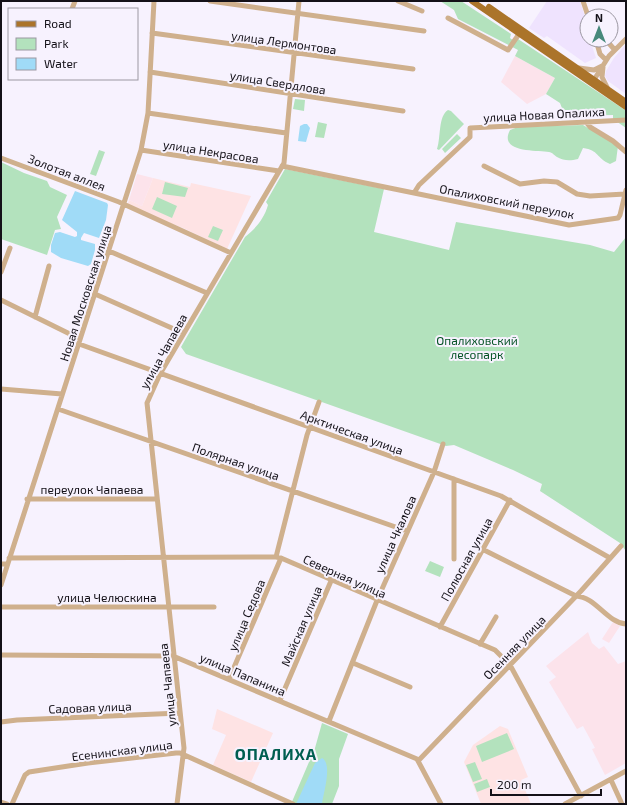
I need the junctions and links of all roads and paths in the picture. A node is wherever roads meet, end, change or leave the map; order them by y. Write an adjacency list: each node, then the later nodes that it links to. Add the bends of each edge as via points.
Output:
1 (154, 1): 11 (street, Новая Московская улица)
2 (210, 1): 8 (street)
3 (299, 1): 8 (street, улица Чапаева)
4 (398, 1): 7 (street)
5 (472, 1): 12 (main road)
6 (480, 1): 18 (main road)
7 (422, 11)
8 (298, 13): 10 (street); 16 (street, улица Чапаева)
9 (448, 18): 12 (street, via 508,50)
10 (424, 31)
11 (152, 33): 16 (street, улица Лермонтова); 20 (street, Новая Московская улица)
12 (519, 34): 21 (main road)
13 (626, 39): 15 (street)
14 (598, 48): 17 (street)
15 (614, 49): 17 (street)
16 (294, 54): 19 (street, улица Лермонтова); 23 (street, улица Чапаева)
17 (605, 62): 18 (street, via 594,70); 21 (street); 22 (street, via 602,77)
18 (576, 67): 21 (main road)
19 (413, 70)
20 (150, 72): 23 (street, улица Свердлова); 27 (street, Новая Московская улица)
21 (593, 82): 22 (main road); 25 (main road)
22 (609, 90): 24 (main road)
23 (290, 93): 26 (street, улица Свердлова); 30 (street, улица Чапаева)
24 (626, 102)
25 (626, 107)
26 (403, 111)
27 (148, 113): 30 (street); 31 (street, Новая Московская улица)
28 (626, 120): 29 (street, улица Новая Опалиха)
29 (586, 122): 32 (street); 38 (street, улица Новая Опалиха, via 470,128 470,137 419,185)
30 (286, 133): 34 (street, улица Чапаева)
31 (141, 150): 36 (street, улица Некрасова); 39 (street, Новая Московская улица)
32 (626, 152)
33 (1, 158): 39 (street, Золотая аллея)
34 (282, 166): 36 (street, улица Чапаева); 38 (street)
35 (484, 166): 37 (street, Опалиховский переулок, via 520,184 557,182 577,194 590,196)
36 (279, 171): 42 (street, улица Чапаева)
37 (626, 192): 38 (street, Опалиховский переулок, via 618,218 573,225)
38 (414, 193)
39 (124, 206): 41 (street, Новая Московская улица); 42 (street, Золотая аллея)
40 (10, 248): 44 (street)
41 (109, 251): 45 (street); 46 (street, Новая Московская улица)
42 (231, 253): 45 (street, улица Чапаева)
43 (49, 266): 48 (street)
44 (1, 272)
45 (208, 293): 49 (street, улица Чапаева)
46 (95, 294): 49 (street); 50 (street, Новая Московская улица)
47 (1, 300): 48 (street, Арктическая улица)
48 (35, 317): 50 (street, Арктическая улица)
49 (183, 333): 51 (street, улица Чапаева)
50 (79, 341): 51 (street, Арктическая улица); 53 (street, Новая Московская улица)
51 (160, 374): 56 (street, Арктическая улица); 57 (street, улица Чапаева, via 147,403)
52 (1, 389): 53 (street)
53 (62, 394): 55 (street, Новая Московская улица)
54 (319, 402): 56 (street, улица Седова)
55 (58, 409): 57 (street, Полярная улица); 63 (street, Новая Московская улица)
56 (310, 428): 59 (street, Арктическая улица); 61 (street, улица Седова)
57 (150, 442): 61 (street, Полярная улица); 62 (street, улица Чапаева)
58 (443, 444): 59 (street, улица Чкалова)
59 (434, 472): 60 (street, Арктическая улица); 65 (street, улица Чкалова)
60 (454, 479): 64 (street, Арктическая улица); 72 (street)
61 (293, 491): 65 (street, Полярная улица); 70 (street, улица Седова)
62 (156, 498): 63 (street, переулок Чапаева); 68 (street, улица Чапаева)
63 (27, 499): 69 (street, Новая Московская улица)
64 (510, 500): 67 (street, Полюсная улица); 71 (street, Арктическая улица)
65 (407, 531): 78 (street, улица Чкалова)
66 (621, 546): 71 (street, Осенняя улица)
67 (482, 549): 77 (street); 84 (street, Полюсная улица)
68 (162, 557): 69 (street, Северная улица); 70 (street, Северная улица); 80 (street, улица Чапаева)
69 (9, 558): 74 (street, Новая Московская улица)
70 (279, 558): 75 (street, Северная улица); 90 (street, улица Седова)
71 (610, 558): 77 (street, Осенняя улица)
72 (454, 559)
73 (1, 564): 74 (street)
74 (7, 564): 76 (street, Новая Московская улица)
75 (331, 581): 78 (street, Северная улица); 92 (street, Майская улица)
76 (1, 585)
77 (576, 596): 83 (street, via 584,596 620,624); 89 (street, Осенняя улица)
78 (377, 601): 84 (street, Северная улица); 88 (street, улица Чкалова)
79 (1, 607): 80 (street, улица Челюскина)
80 (168, 607): 81 (street, улица Челюскина); 87 (street, улица Чапаева)
81 (214, 607)
82 (496, 617): 85 (street)
83 (626, 624)
84 (440, 627): 85 (street, Северная улица)
85 (480, 644): 89 (street, Северная улица, via 495,650)
86 (1, 655): 87 (street, улица Папанина)
87 (174, 656): 90 (street, улица Папанина); 93 (street, улица Чапаева)
88 (353, 663): 91 (street); 94 (street, улица Чкалова)
89 (510, 665): 97 (street, Осенняя улица); 100 (street, Северная улица)
90 (229, 680): 92 (street, улица Папанина)
91 (410, 687)
92 (280, 700): 94 (street, улица Папанина)
93 (180, 713): 95 (street, Садовая улица); 96 (street, улица Чапаева)
94 (329, 721): 97 (street, улица Папанина)
95 (1, 722)
96 (184, 756): 104 (street, Есенинская улица, via 176,753 88,762 29,772 25,775); 105 (street, улица Чапаева); 106 (street, Есенинская улица)
97 (420, 760): 107 (street)
98 (626, 771): 99 (street)
99 (610, 780): 100 (street); 109 (street)
100 (581, 796): 102 (street)
101 (1, 802): 103 (street)
102 (574, 802): 108 (street)
103 (7, 804)
104 (12, 804)
105 (177, 804)
106 (293, 804)
107 (441, 804)
108 (565, 804)
109 (622, 804)

